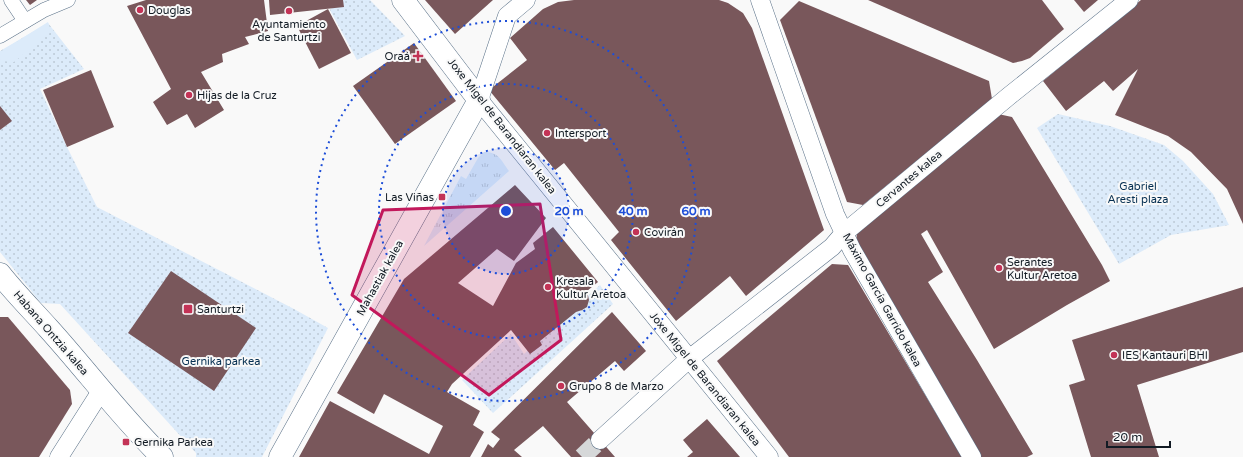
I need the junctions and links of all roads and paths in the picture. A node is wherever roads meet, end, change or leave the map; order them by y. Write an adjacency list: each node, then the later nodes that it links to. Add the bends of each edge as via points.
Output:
1 (11, 0): 7 (street)
2 (68, 0): 7 (street)
3 (403, 0): 9 (street, Joxe Migel de Barandiaran kalea)
4 (526, 0): 9 (street, via 507,16)
5 (760, 0): 10 (street, Máximo García Garrido kalea, via 835,214)
6 (1129, 0): 10 (street, Cervantes kalea, via 1003,100)
7 (25, 21): 8 (street)
8 (0, 36)
9 (479, 100): 12 (street, Joxe Migel de Barandiaran kalea); 17 (street, Mahastiak kalea)
10 (844, 233): 12 (street, Cervantes kalea, via 832,247); 19 (street, Máximo García Garrido kalea)
11 (1, 280): 13 (street, Habana Ontzia kalea, via 49,329)
12 (690, 359): 14 (street, Cervantes kalea); 18 (street, Joxe Migel de Barandiaran kalea)
13 (101, 391): 15 (street); 16 (street, Habana Ontzia kalea)
14 (600, 440)
15 (59, 457)
16 (162, 457)
17 (280, 457)
18 (769, 457)
19 (972, 457)

